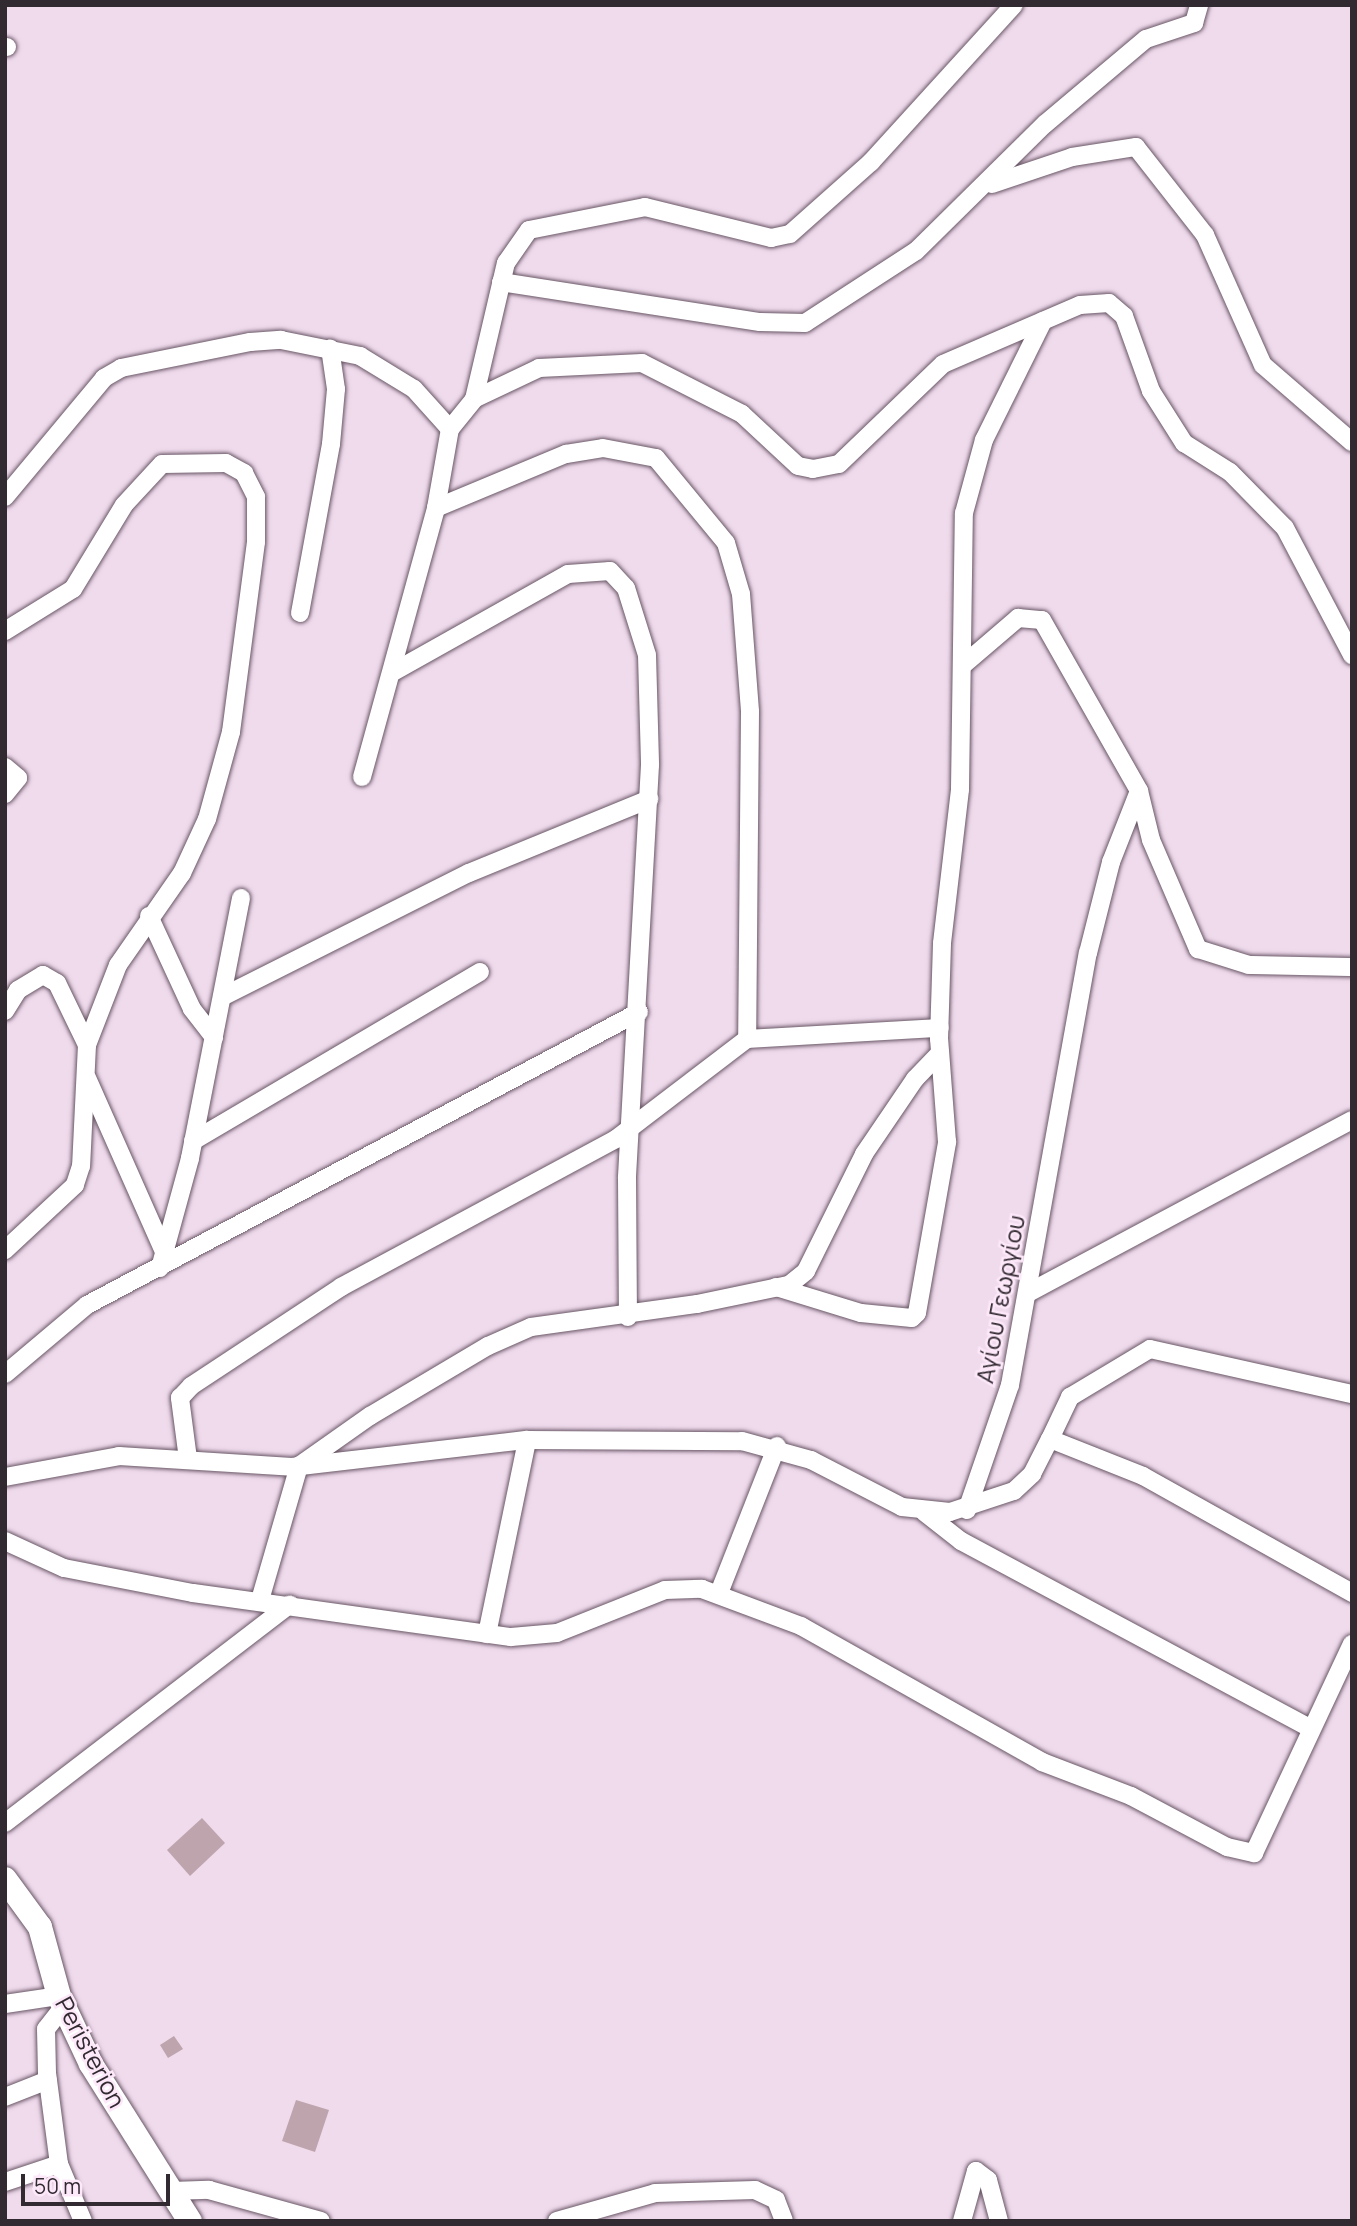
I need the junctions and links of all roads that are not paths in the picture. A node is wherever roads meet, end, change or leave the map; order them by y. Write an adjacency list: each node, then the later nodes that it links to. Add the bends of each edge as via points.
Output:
1 (1014, 5): 4 (street, via 802,228 771,238 645,207 581,216 529,230 514,244)
2 (1199, 5): 3 (street, via 1194,23 1146,39 1124,56 1045,124)
3 (989, 185): 4 (street, via 916,251 805,323 760,322); 9 (street, via 1072,157 1136,147 1205,235 1263,366)
4 (502, 282): 7 (street)
5 (1043, 321): 7 (street, via 943,364 839,464 813,469 798,466 742,414 642,363 540,368); 14 (street, via 1080,305 1108,303 1124,316 1151,391 1184,443 1230,472 1285,528); 15 (street, via 984,440 964,513)
6 (330, 348): 8 (street, via 390,370); 10 (street, via 268,339 121,368 71,413); 12 (street, via 336,389 331,444)
7 (474, 398): 8 (street)
8 (450, 429): 11 (street)
9 (1352, 442)
10 (5, 497)
11 (436, 508): 16 (street); 31 (street, via 566,454 603,448 656,458 726,543 749,648)
12 (300, 613)
13 (5, 631): 23 (street, via 73,589 124,505 162,464 226,463 244,473 256,498 256,542 231,732 197,847)
14 (1352, 655)
15 (962, 666): 19 (street, via 1010,623 1028,616 1042,620); 29 (street, via 960,789 942,943)
16 (395, 671): 18 (street); 21 (street, via 568,574 610,571 626,588 647,654)
17 (5, 767): 20 (street, via 18,778)
18 (362, 777)
19 (1139, 790): 24 (street, via 1151,840 1198,948 1249,965); 41 (street, Αγίου Γεωργίου, via 1091,940)
20 (5, 794)
21 (649, 799): 26 (street, via 470,873); 28 (street)
22 (242, 898): 26 (street)
23 (149, 916): 30 (street, via 192,1009); 32 (street, via 118,965)
24 (1352, 967)
25 (480, 972): 37 (street)
26 (222, 997): 30 (street)
27 (5, 1011): 32 (street, via 18,990 43,975 57,983)
28 (639, 1012): 36 (street); 39 (street)
29 (940, 1028): 31 (street); 33 (street)
30 (214, 1037): 37 (street)
31 (747, 1039): 36 (street)
32 (87, 1045): 34 (street)
33 (940, 1054): 40 (street, via 915,1079 864,1154 806,1271); 40 (street, via 947,1142 917,1313 912,1318 861,1313)
34 (84, 1073): 38 (street, via 83,1142 75,1185); 39 (street)
35 (1352, 1119): 41 (street)
36 (631, 1128): 42 (street); 48 (street, via 341,1287 191,1386 180,1398)
37 (193, 1141): 39 (street)
38 (5, 1250)
39 (162, 1261): 43 (street, via 87,1305)
40 (776, 1287): 42 (street)
41 (1028, 1293): 51 (street, Αγίου Γεωργίου, via 1010,1385)
42 (628, 1317): 49 (street, via 531,1327 488,1346)
43 (5, 1374)
44 (1352, 1394): 45 (street, via 1150,1349 1070,1397)
45 (1050, 1439): 51 (street, via 1032,1474 1014,1491); 55 (street, via 1143,1476)
46 (527, 1440): 47 (street, via 729,1440); 49 (street); 58 (street)
47 (777, 1446): 52 (street, via 891,1502); 54 (street)
48 (188, 1459): 49 (street); 50 (street, via 119,1456)
49 (299, 1466): 56 (street)
50 (5, 1477)
51 (967, 1510): 52 (street)
52 (924, 1512): 60 (street, via 961,1541)
53 (5, 1541): 56 (street, via 64,1568)
54 (719, 1593): 58 (street, via 665,1590 557,1633); 60 (street, via 802,1626 1042,1762 1131,1796 1227,1847 1254,1853)
55 (1352, 1593)
56 (260, 1600): 57 (street)
57 (290, 1604): 58 (street); 61 (street)
58 (487, 1634)
59 (1352, 1644): 60 (street)
60 (1310, 1728)
61 (5, 1823)
62 (5, 1879): 63 (street, Peristerion, via 40,1927)
63 (61, 2001): 64 (street); 65 (street, via 46,2029); 69 (street, Peristerion, via 91,2064)
64 (5, 2004)
65 (48, 2080): 66 (street); 67 (street)
66 (5, 2097)
67 (59, 2164): 68 (street); 71 (street)
68 (5, 2182)
69 (171, 2190): 72 (street, Peristerion); 73 (street, via 209,2190)
70 (581, 2219): 74 (street); 75 (street, via 655,2193 755,2190 776,2200)
71 (83, 2221)
72 (190, 2221)
73 (321, 2221)
74 (557, 2221)
75 (784, 2221)
76 (962, 2221): 77 (street, via 976,2171 988,2180)
77 (999, 2221)

